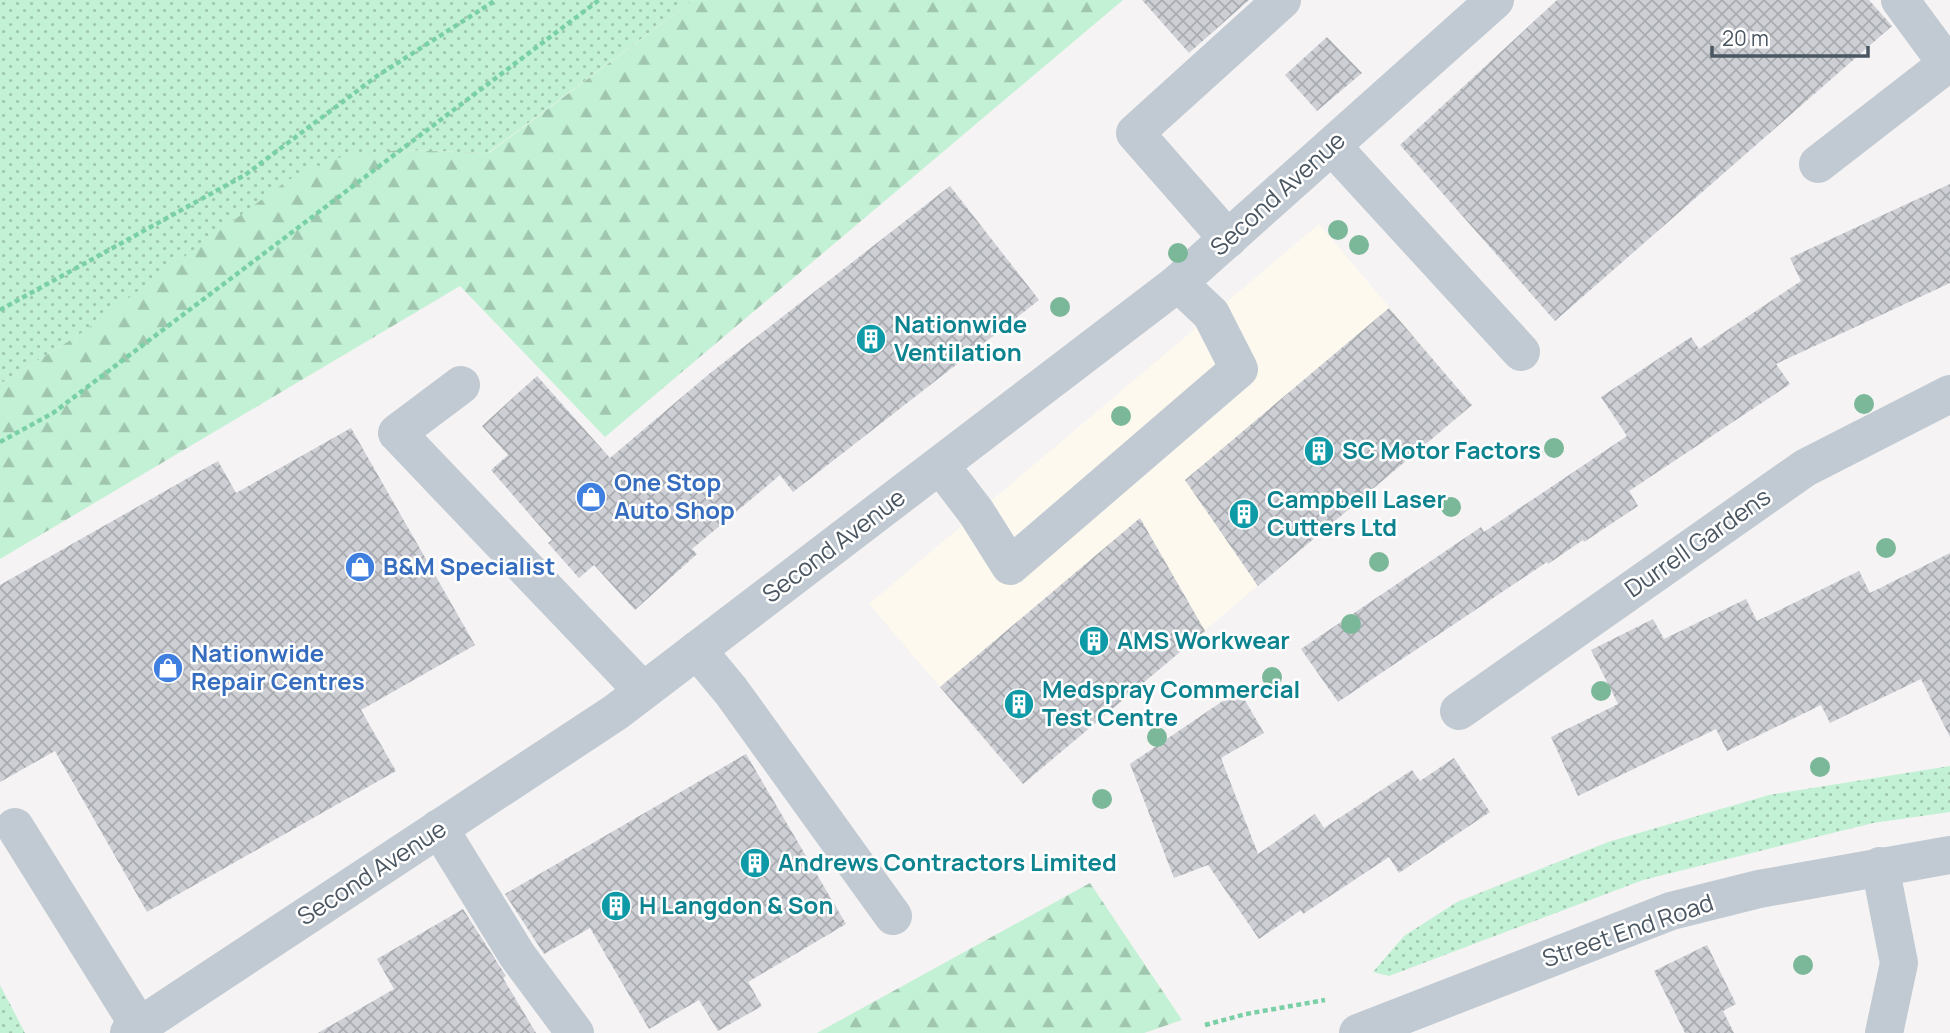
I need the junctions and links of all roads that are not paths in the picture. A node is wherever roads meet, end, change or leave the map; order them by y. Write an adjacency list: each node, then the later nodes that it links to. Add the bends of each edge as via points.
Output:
1 (1282, 0): 6 (street, via 1135,133)
2 (1495, 0): 4 (street, Second Avenue)
3 (1900, 0): 5 (street, via 1947,64)
4 (1332, 146): 6 (street, Second Avenue); 8 (street)
5 (1818, 164)
6 (1228, 239): 7 (street, Second Avenue)
7 (1178, 283): 11 (street, Second Avenue); 11 (street, via 1211,314 1239,369 1010,566)
8 (1521, 352)
9 (461, 385): 13 (street, via 397,433)
10 (1950, 394): 14 (street, Durrell Gardens, via 1805,468)
11 (940, 465): 12 (street, Second Avenue)
12 (697, 650): 13 (street, Second Avenue); 19 (street)
13 (643, 691): 16 (street, Second Avenue)
14 (1459, 711)
15 (15, 827): 20 (street)
16 (439, 828): 20 (street, Second Avenue); 21 (street, via 517,955)
17 (1950, 855): 18 (street, Street End Road)
18 (1880, 866): 22 (street, Street End Road, via 1671,911); 23 (street, via 1899,963)
19 (893, 916)
20 (134, 1030)
21 (575, 1033)
22 (1358, 1033)
23 (1884, 1033)

